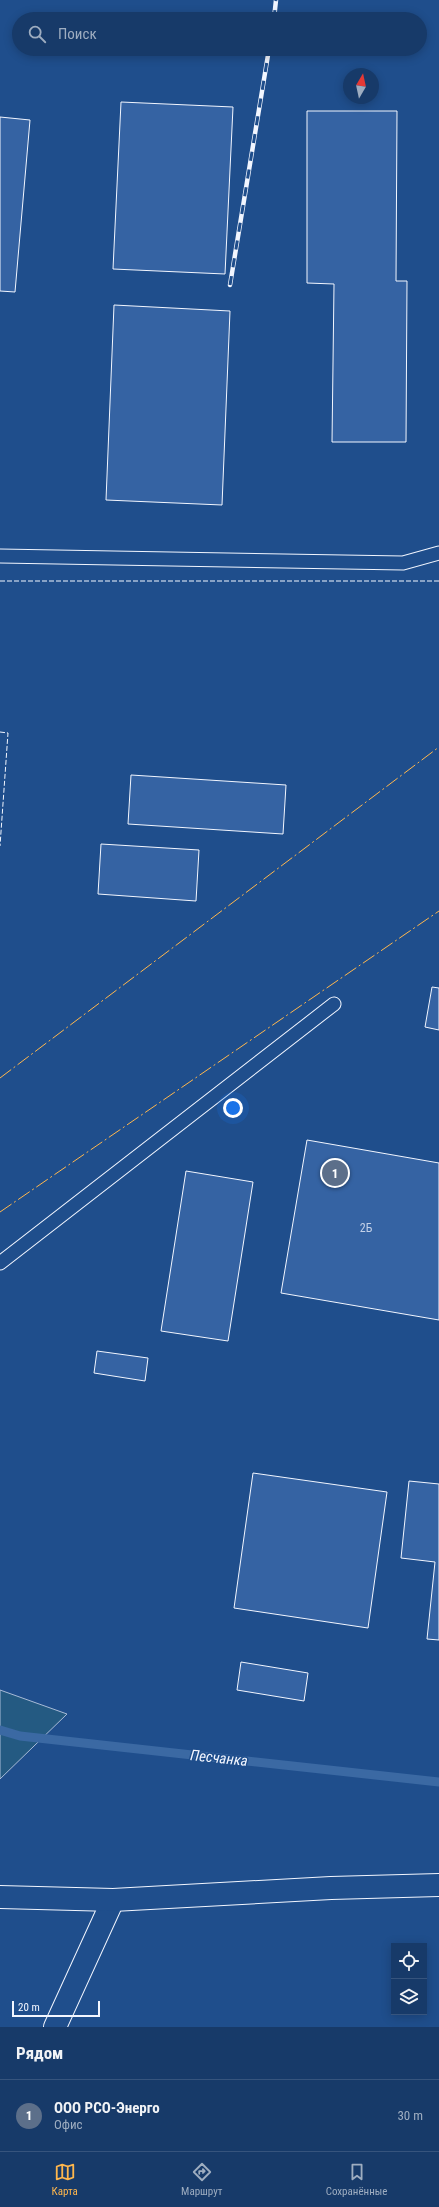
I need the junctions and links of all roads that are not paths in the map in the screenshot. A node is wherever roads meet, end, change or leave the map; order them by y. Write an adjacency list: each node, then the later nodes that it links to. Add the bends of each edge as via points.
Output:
1 (439, 553): 2 (lane, via 403,563)
2 (0, 556)
3 (334, 1004): 4 (lane)
4 (0, 1263)
5 (439, 1885): 7 (main road)
6 (0, 1896): 7 (main road)
7 (113, 1900): 8 (main road)
8 (55, 2027)

